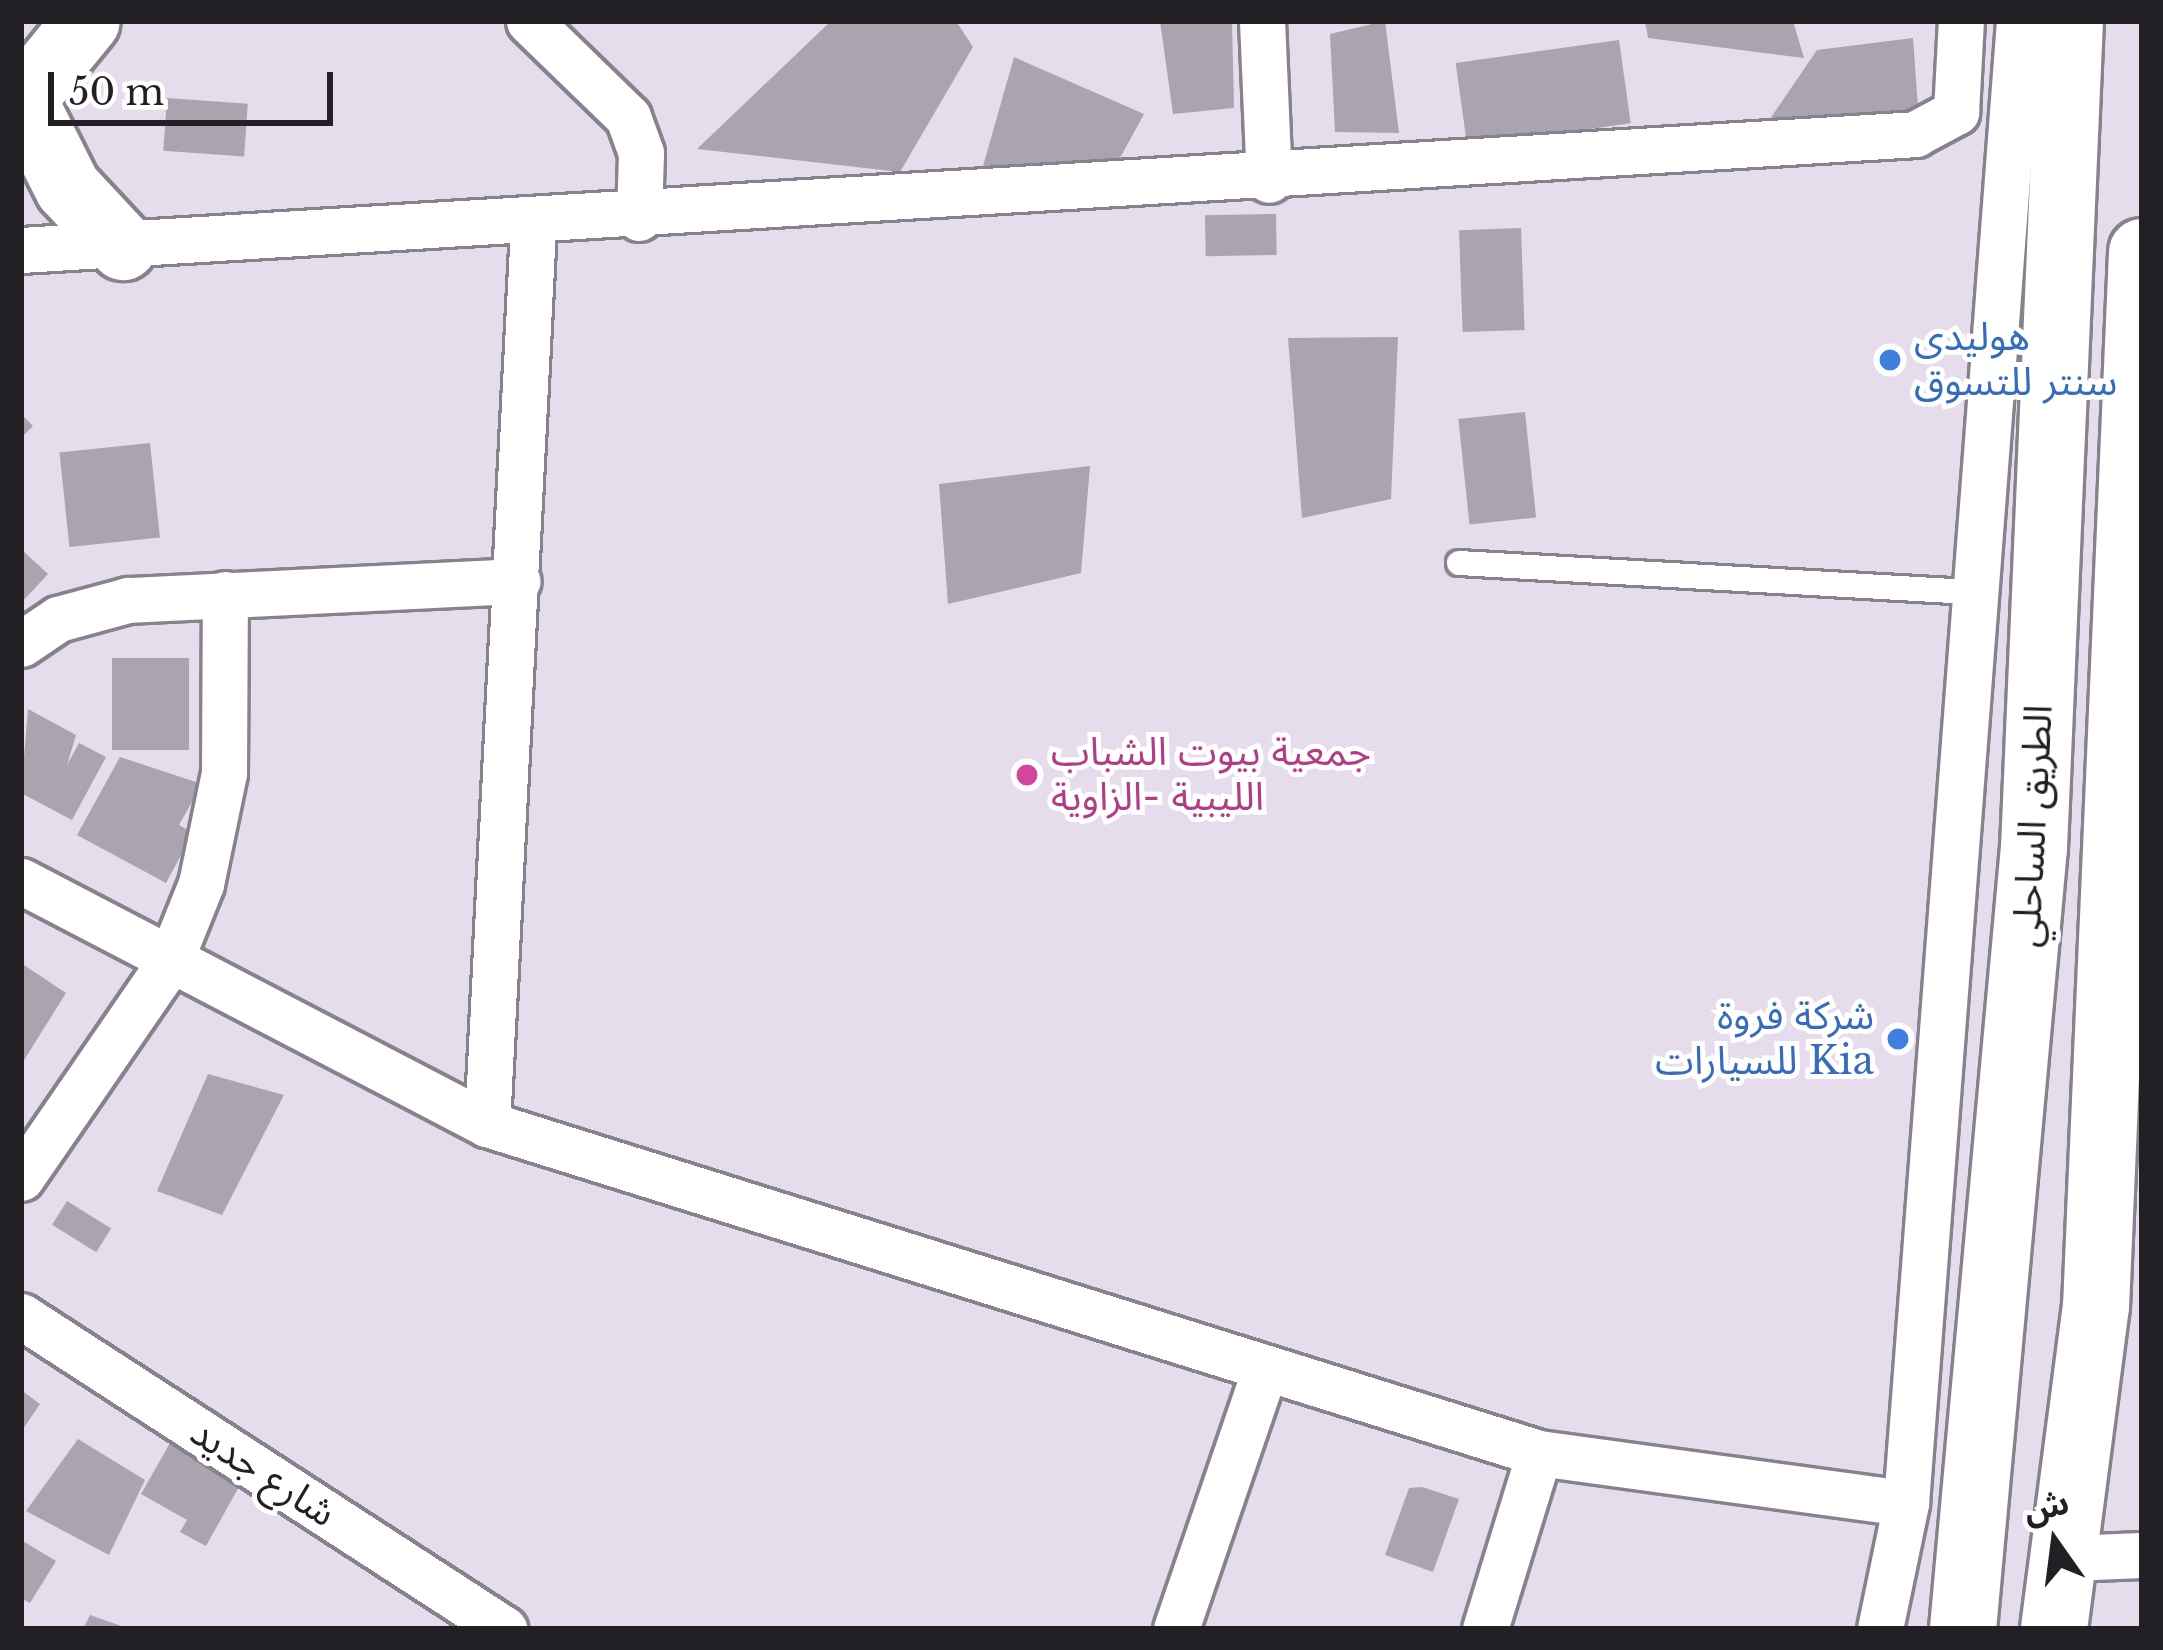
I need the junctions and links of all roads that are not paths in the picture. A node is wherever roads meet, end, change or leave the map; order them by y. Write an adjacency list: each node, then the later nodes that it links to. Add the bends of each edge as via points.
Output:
1 (87, 21): 7 (main road)
2 (529, 21): 9 (street, via 628,117 641,153)
3 (1262, 21): 8 (street)
4 (1961, 21): 8 (street, via 1956,112 1915,134)
5 (2018, 21): 17 (street)
6 (2070, 21): 35 (main road, الطريق الساحلي, via 2034,848)
7 (22, 100): 11 (main road, via 68,188)
8 (1269, 180): 9 (street)
9 (639, 218): 10 (street)
10 (533, 227): 11 (street); 16 (street)
11 (123, 247): 12 (street)
12 (21, 250)
13 (2142, 252): 14 (main road)
14 (2140, 348): 22 (main road)
15 (1459, 562): 17 (lane)
16 (518, 581): 18 (street); 23 (street)
17 (1970, 592): 28 (street)
18 (225, 594): 19 (street, via 90,606); 21 (street, via 216,843)
19 (21, 644)
20 (21, 881): 21 (street)
21 (170, 962): 23 (street); 24 (street)
22 (2127, 973): 30 (main road)
23 (487, 1124): 26 (street)
24 (21, 1178)
25 (21, 1316): 31 (street, شارع جديد)
26 (1265, 1369): 27 (street); 32 (street)
27 (1539, 1453): 28 (street); 33 (street)
28 (1906, 1503): 34 (street)
29 (2142, 1555): 30 (street)
30 (2069, 1558): 36 (main road)
31 (505, 1629)
32 (1177, 1629)
33 (1485, 1629)
34 (1880, 1629)
35 (1963, 1629)
36 (2054, 1629)

